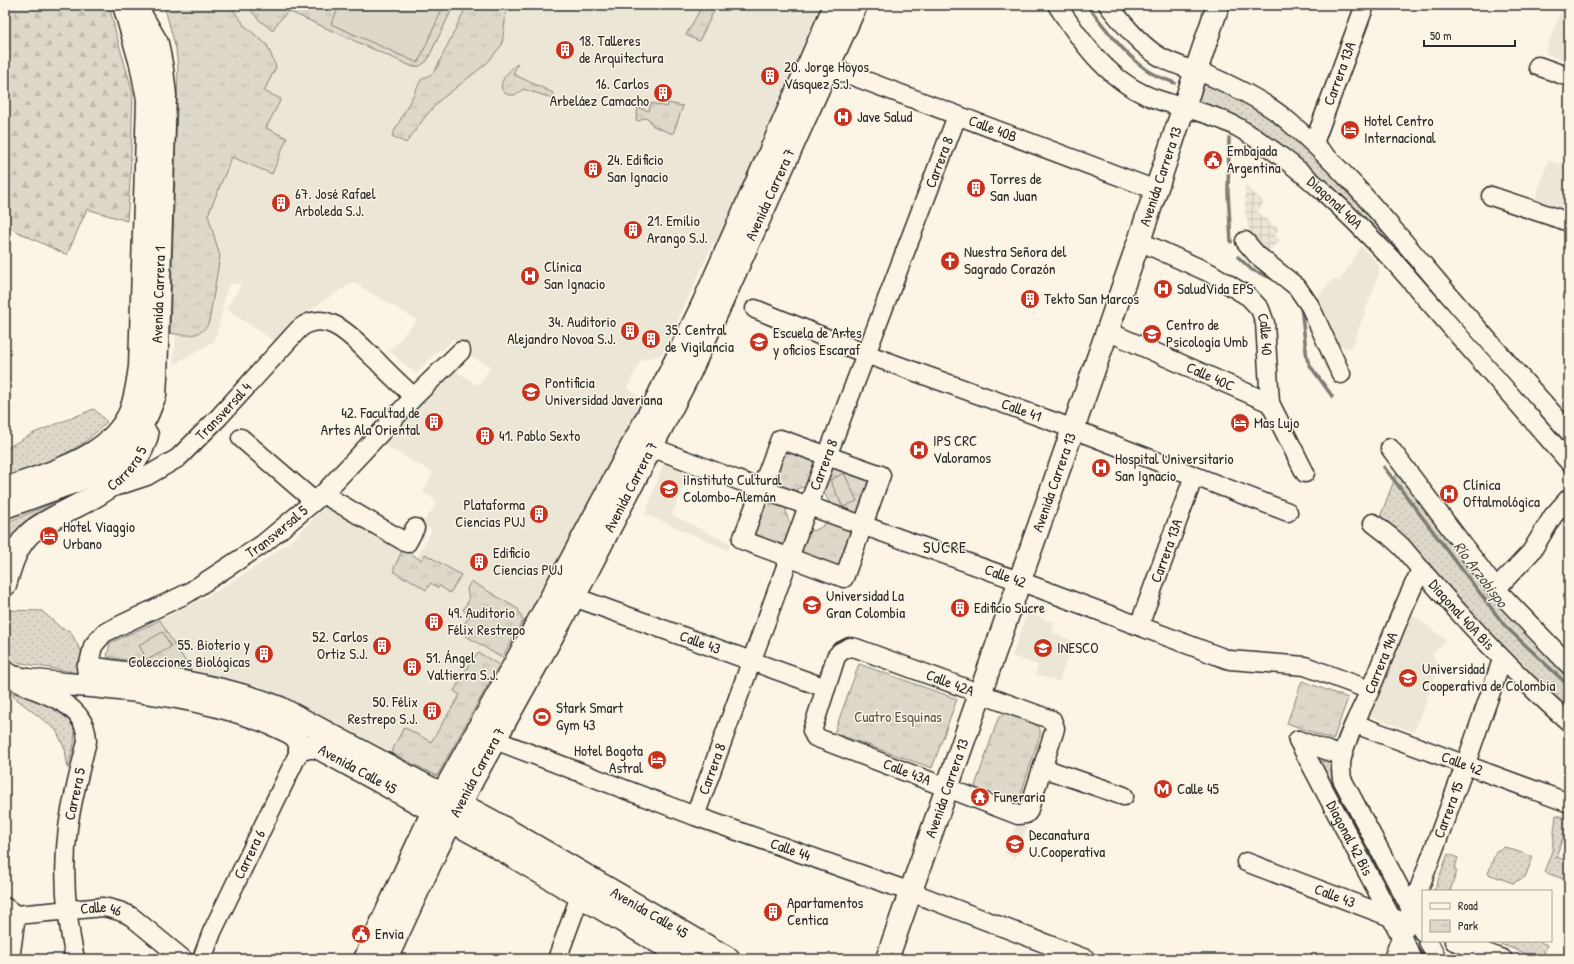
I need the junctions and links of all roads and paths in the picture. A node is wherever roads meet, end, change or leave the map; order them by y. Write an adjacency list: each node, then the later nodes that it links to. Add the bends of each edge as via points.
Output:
1 (124, 5): 41 (main road, Avenida Carrera 1, via 148,99 140,367 135,397 122,427 94,453)
2 (135, 5): 10 (main road, Avenida Carrera 1)
3 (146, 5): 10 (main road)
4 (835, 5): 76 (main road, Avenida Carrera 7, via 703,304 656,401 538,622)
5 (856, 5): 12 (main road, Avenida Carrera 7)
6 (1057, 5): 15 (street, Diagonal 40A, via 1084,44 1107,68 1137,91)
7 (1108, 5): 13 (street, Diagonal 40A, via 1127,29 1154,53)
8 (1218, 5): 13 (main road, Avenida Carrera 13)
9 (1365, 5): 17 (street, Carrera 13A)
10 (157, 43): 28 (main road, Avenida Carrera 1, via 164,83 165,116)
11 (1538, 66): 14 (street)
12 (829, 67): 16 (street, Calle 40B); 34 (main road, Avenida Carrera 7, via 689,374)
13 (1195, 71): 15 (main road, Avenida Carrera 13); 17 (street, Diagonal 40A, via 1245,93 1283,116)
14 (1569, 77)
15 (1183, 107): 18 (main road, Avenida Carrera 13); 37 (street, Diagonal 40A, via 1217,117 1237,127 1269,147 1313,183 1397,265)
16 (957, 116): 18 (street, Calle 40B); 26 (street, Carrera 8)
17 (1314, 143): 32 (street, Diagonal 40A, via 1385,219)
18 (1156, 190): 21 (main road, Avenida Carrera 13)
19 (1491, 196): 20 (street)
20 (1569, 222)
21 (1139, 241): 24 (main road, Avenida Carrera 13); 30 (street, Calle 40, via 1210,273 1250,297 1260,309 1265,323)
22 (1245, 241): 27 (street, via 1257,255 1297,287 1310,306)
23 (755, 309): 26 (street, Calle 41)
24 (1107, 331): 30 (street, Calle 40C); 31 (main road, Avenida Carrera 13)
25 (461, 351): 29 (street, Transversal 5)
26 (866, 354): 31 (street, Calle 41); 36 (street, Carrera 8)
27 (1341, 374)
28 (155, 395): 40 (main road, Carrera 5, via 149,428 141,449 126,473); 46 (main road, Avenida Carrera 1, via 138,433 109,463 74,482)
29 (414, 397): 40 (street, Transversal 4, via 345,330 325,321 311,322 299,328 178,458 147,476); 43 (street, Transversal 5)
30 (1270, 403): 38 (street)
31 (1073, 429): 39 (street, Calle 41); 53 (main road, Avenida Carrera 13)
32 (1569, 432)
33 (241, 438): 43 (street)
34 (651, 447): 42 (street, Calle 42); 56 (main road, Avenida Carrera 7)
35 (1390, 448): 55 (street)
36 (827, 456): 42 (street, via 780,439); 45 (street, Carrera 8); 49 (street, via 881,475)
37 (1569, 462)
38 (1305, 473)
39 (1194, 476): 47 (street, Calle 41); 57 (street, Carrera 13A)
40 (109, 488): 54 (main road, Carrera 5, via 34,530 16,553)
41 (5, 489)
42 (761, 489): 45 (street, Calle 42); 51 (street, via 742,540)
43 (319, 498): 50 (street, via 407,543); 62 (street, Transversal 5, via 263,544 194,589 104,633 93,646)
44 (1569, 498): 55 (street, via 1553,516 1531,552)
45 (808, 506): 49 (street, Calle 42); 51 (street, Carrera 8)
46 (5, 507)
47 (1288, 512)
48 (1373, 523): 52 (street, Diagonal 40A Bis, via 1391,537)
49 (864, 526): 51 (street, via 844,578); 53 (street, Calle 42)
50 (415, 528)
51 (789, 557): 59 (street, Carrera 8)
52 (1421, 570): 58 (street, Diagonal 40A Bis); 64 (street, Carrera 14A, via 1398,618)
53 (1020, 580): 57 (street, Calle 42); 65 (main road, Avenida Carrera 13)
54 (5, 585)
55 (1496, 589): 60 (street)
56 (574, 597): 59 (street, Calle 43); 68 (main road, Avenida Carrera 7)
57 (1139, 626): 64 (street, Calle 42, via 1230,660 1311,668)
58 (1502, 660): 66 (street, Diagonal 40A Bis); 71 (street, Carrera 15)
59 (752, 661): 63 (street, Calle 43); 77 (street, Carrera 8)
60 (1569, 665)
61 (5, 674): 62 (main road, Avenida Calle 45, via 28,680); 84 (street, Carrera 5, via 69,706 78,713 83,722 87,741 68,828)
62 (86, 677): 69 (main road, Avenida Calle 45, via 236,712 269,723 292,734 301,742); 76 (main road, Avenida Calle 45, via 200,685 255,698 280,708)
63 (826, 688): 65 (street, Calle 42A, via 836,657 845,648 856,648); 73 (street, Calle 43A, via 813,728 813,734 817,738)
64 (1370, 690): 67 (street, Carrera 14A)
65 (980, 694): 72 (street, Calle 42A, via 1048,718 1054,723 1054,732); 73 (main road, Avenida Carrera 13)
66 (1569, 722)
67 (1355, 724): 70 (street, Carrera 14A); 71 (street, Calle 42)
68 (495, 740): 76 (main road, Avenida Carrera 7); 77 (street, Calle 44)
69 (300, 750): 76 (main road, Avenida Calle 45, via 308,746 317,747); 92 (street, Carrera 6, via 212,932)
70 (1342, 756): 85 (street, Diagonal 42 Bis, via 1342,779); 85 (street, Diagonal 42 Bis, via 1298,740)
71 (1466, 763): 75 (street, Calle 42); 79 (street, Carrera 15)
72 (1043, 768): 73 (street, Calle 43A, via 1028,812 1024,815 1018,815); 74 (street)
73 (947, 787): 80 (main road, Avenida Carrera 13)
74 (1124, 796)
75 (1569, 803)
76 (447, 808): 81 (main road, Avenida Calle 45); 93 (main road, Avenida Carrera 7); 94 (main road, Avenida Carrera 7, via 437,849); 97 (main road, Avenida Calle 45)
77 (695, 816): 80 (street, Calle 44)
78 (1246, 862): 85 (street, Calle 43)
79 (1425, 890)
80 (911, 892): 98 (main road, Avenida Carrera 13); 99 (street, Calle 44)
81 (580, 896): 95 (street); 96 (main road, Avenida Calle 45)
82 (1422, 899): 85 (street, Carrera 15)
83 (11, 911): 84 (street, Calle 46); 89 (street)
84 (67, 911): 90 (street, Carrera 5); 91 (street, Calle 46, via 103,907 125,912)
85 (1413, 927): 86 (street); 100 (street, Carrera 15); 101 (street)
86 (1422, 939)
87 (1424, 942): 102 (street)
88 (1457, 942): 103 (street)
89 (10, 959)
90 (76, 959)
91 (183, 959)
92 (202, 959)
93 (365, 959)
94 (386, 959)
95 (557, 959)
96 (687, 959)
97 (729, 959)
98 (887, 959)
99 (1086, 959)
100 (1393, 959)
101 (1413, 959)
102 (1437, 959)
103 (1503, 959)

